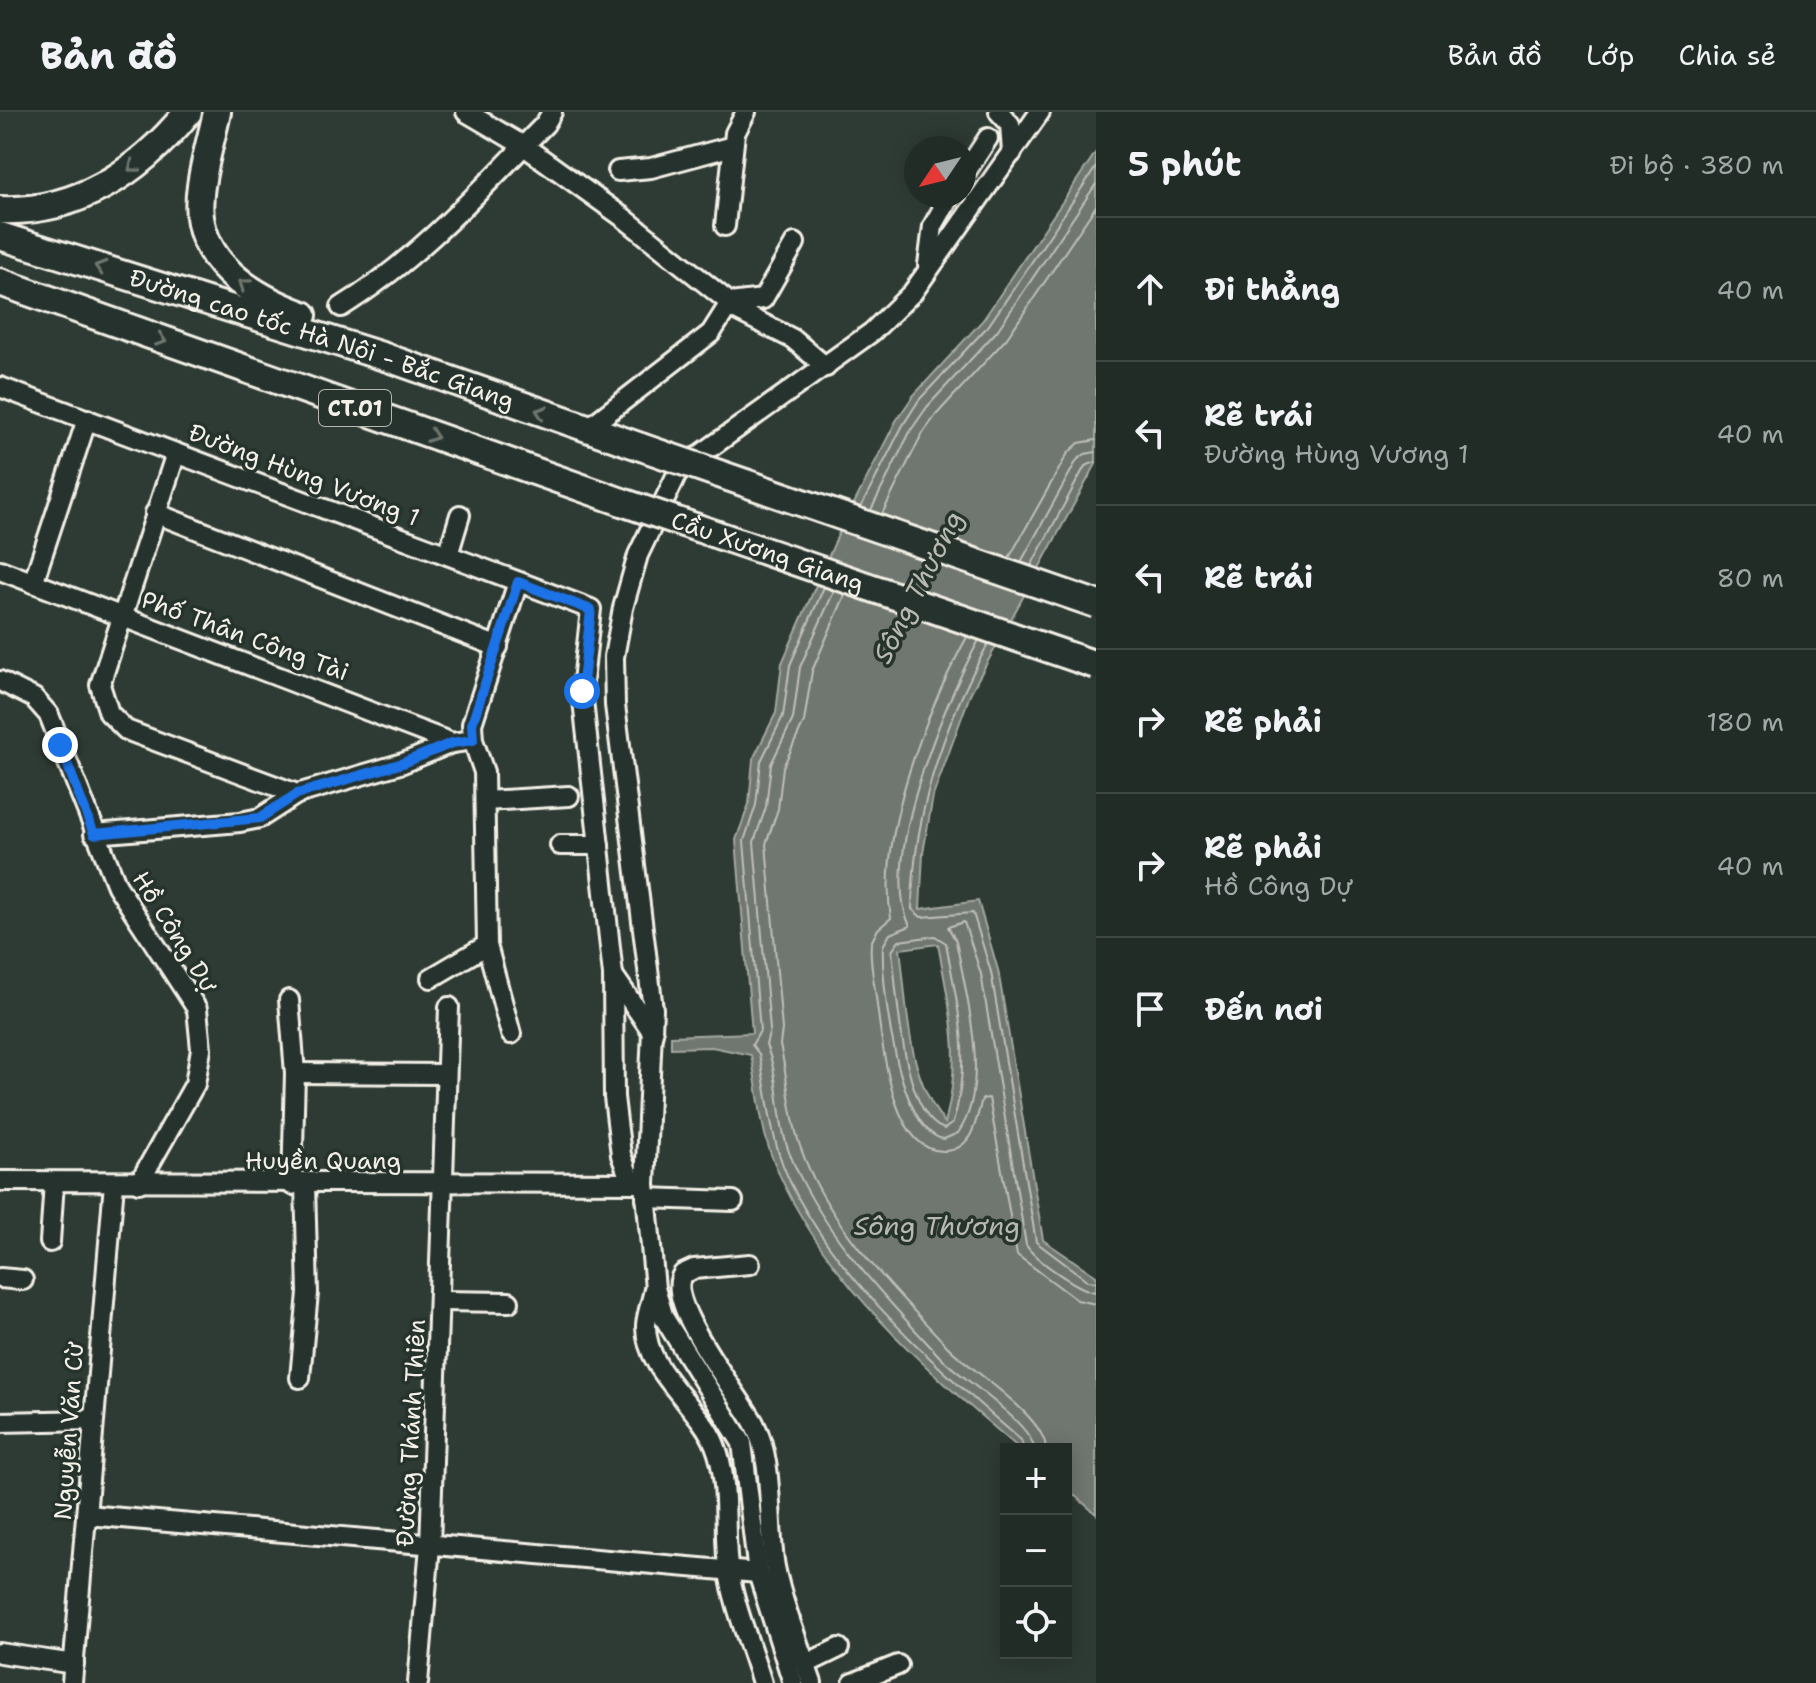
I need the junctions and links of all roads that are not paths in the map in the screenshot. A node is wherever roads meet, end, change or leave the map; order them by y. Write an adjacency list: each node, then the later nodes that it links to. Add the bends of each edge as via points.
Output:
1 (188, 112): 15 (highway, one-way to 15, via 127,174 91,193 55,206)
2 (217, 112): 25 (highway, one-way to 2, via 331,325 276,305 241,284 214,256 200,222)
3 (466, 112): 9 (street)
4 (552, 112): 9 (street)
5 (746, 112): 10 (street)
6 (999, 112): 11 (street, via 1010,124)
7 (1040, 112): 11 (street)
8 (988, 138): 12 (street)
9 (524, 146): 22 (street, via 624,218); 23 (street, via 410,259)
10 (733, 146): 13 (street, via 651,168); 16 (street)
11 (1012, 153): 19 (street)
12 (976, 156)
13 (618, 171)
14 (943, 208): 19 (street, via 933,226)
15 (0, 210)
16 (725, 226)
17 (0, 236): 25 (highway, Đường cao tốc Hà Nội - Bắc Giang / CT.01, one-way to 17)
18 (795, 243): 22 (street, via 763,299)
19 (928, 268): 26 (street, via 892,315)
20 (0, 282): 24 (highway, Đường cao tốc Hà Nội - Bắc Giang / CT.01)
21 (0, 295): 24 (highway)
22 (729, 305): 26 (street, via 793,339); 29 (street, via 711,333)
23 (341, 307)
24 (87, 315): 31 (highway, Đường cao tốc Hà Nội - Bắc Giang / CT.01, one-way to 31)
25 (388, 358): 38 (highway, Đường cao tốc Hà Nội - Bắc Giang / CT.01, one-way to 25, bridge)
26 (826, 367): 56 (street, via 679,470 638,555 623,608 614,657 615,705 650,966)
27 (0, 387): 28 (street, Đường Hùng Vương 1)
28 (87, 419): 30 (street, Đường Hùng Vương 1); 37 (street)
29 (596, 422)
30 (176, 453): 32 (street); 34 (street, Đường Hùng Vương 1)
31 (622, 502): 41 (highway, Cầu Xương Giang / CT.01, bridge)
32 (155, 513): 39 (street); 40 (street)
33 (460, 515): 34 (street)
34 (448, 555): 36 (street, Đường Hùng Vương 1)
35 (0, 570): 37 (street, Phố Thân Công Tài)
36 (518, 582): 40 (street); 50 (street, Đường Hùng Vương 1, via 591,609 582,691)
37 (33, 583): 39 (street, Phố Thân Công Tài)
38 (1096, 604)
39 (120, 615): 44 (street, Phố Thân Công Tài); 45 (street, via 100,685 116,722)
40 (498, 647): 43 (street, via 472,724)
41 (1096, 665)
42 (0, 681): 48 (street, Hồ Công Dự, via 34,698 49,715)
43 (473, 740): 44 (street, Phố Thân Công Tài); 47 (street, via 484,772)
44 (452, 743): 45 (street)
45 (297, 794): 48 (street, via 260,818 240,822)
46 (569, 796): 47 (street)
47 (485, 801): 51 (street)
48 (94, 834): 63 (street, Hồ Công Dự, via 134,914 197,1009 201,1049 195,1084)
49 (560, 845): 50 (street)
50 (599, 845): 52 (street)
51 (487, 945): 53 (street); 57 (street)
52 (613, 975): 56 (street); 66 (street, via 614,1097 621,1155)
53 (431, 978)
54 (289, 1000): 58 (street)
55 (449, 1007): 59 (street, Đường Thánh Thiên)
56 (653, 1033): 66 (street)
57 (511, 1034)
58 (295, 1073): 59 (street); 64 (street)
59 (444, 1074): 65 (street, Đường Thánh Thiên)
60 (0, 1181): 61 (street, Huyền Quang)
61 (54, 1182): 62 (street, Huyền Quang); 68 (street)
62 (114, 1183): 63 (street, Huyền Quang); 76 (street, Nguyễn Văn Cừ)
63 (139, 1183): 64 (street, Huyền Quang)
64 (299, 1185): 65 (street, Huyền Quang); 75 (street, via 308,1293)
65 (443, 1185): 66 (street, Huyền Quang); 73 (street, Đường Thánh Thiên)
66 (641, 1188): 67 (street, Huyền Quang); 72 (street)
67 (733, 1201)
68 (50, 1242)
69 (750, 1264): 84 (street, via 694,1269 683,1274 678,1287 689,1323 761,1441 775,1568)
70 (0, 1278): 71 (street)
71 (23, 1280)
72 (655, 1288): 80 (street, via 646,1324 652,1351 717,1450); 81 (street, via 664,1318 742,1443)
73 (440, 1301): 74 (street); 79 (street, Đường Thánh Thiên)
74 (509, 1302)
75 (300, 1378)
76 (93, 1420): 77 (street); 78 (street, Nguyễn Văn Cừ)
77 (0, 1422)
78 (87, 1515): 79 (street); 86 (street, Nguyễn Văn Cừ)
79 (430, 1546): 80 (street); 87 (street, Đường Thánh Thiên)
80 (728, 1571): 81 (street); 88 (street)
81 (758, 1573): 89 (street)
82 (839, 1648): 84 (street)
83 (0, 1653): 86 (street)
84 (806, 1664): 90 (street)
85 (898, 1665): 91 (street)
86 (73, 1674)
87 (418, 1683)
88 (762, 1683)
89 (793, 1683)
90 (812, 1683)
91 (853, 1683)

